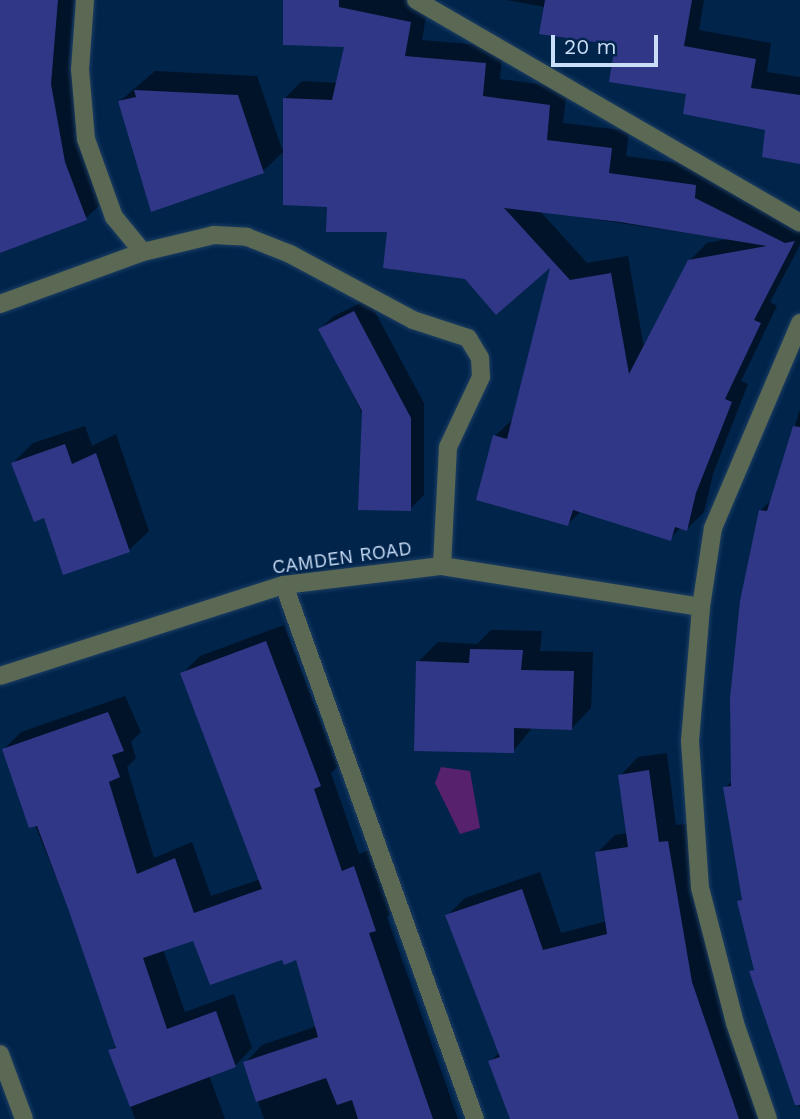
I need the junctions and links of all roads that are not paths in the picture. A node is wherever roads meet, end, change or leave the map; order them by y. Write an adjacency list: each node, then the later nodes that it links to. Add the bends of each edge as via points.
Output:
1 (85, 0): 4 (street, via 79,69 86,139 114,217)
2 (416, 0): 3 (street)
3 (800, 223)
4 (143, 252): 5 (street); 7 (street, via 214,235 247,237 290,254 413,320 468,338 480,358 481,377 448,447)
5 (0, 304)
6 (800, 323): 9 (street, via 713,528)
7 (442, 566): 8 (street, CAMDEN ROAD); 9 (street, CAMDEN ROAD)
8 (284, 585): 10 (street, CAMDEN ROAD); 13 (street)
9 (701, 607): 14 (street, via 690,741 700,888 735,1023)
10 (0, 676)
11 (0, 1054): 12 (street)
12 (24, 1119)
13 (475, 1119)
14 (768, 1119)

